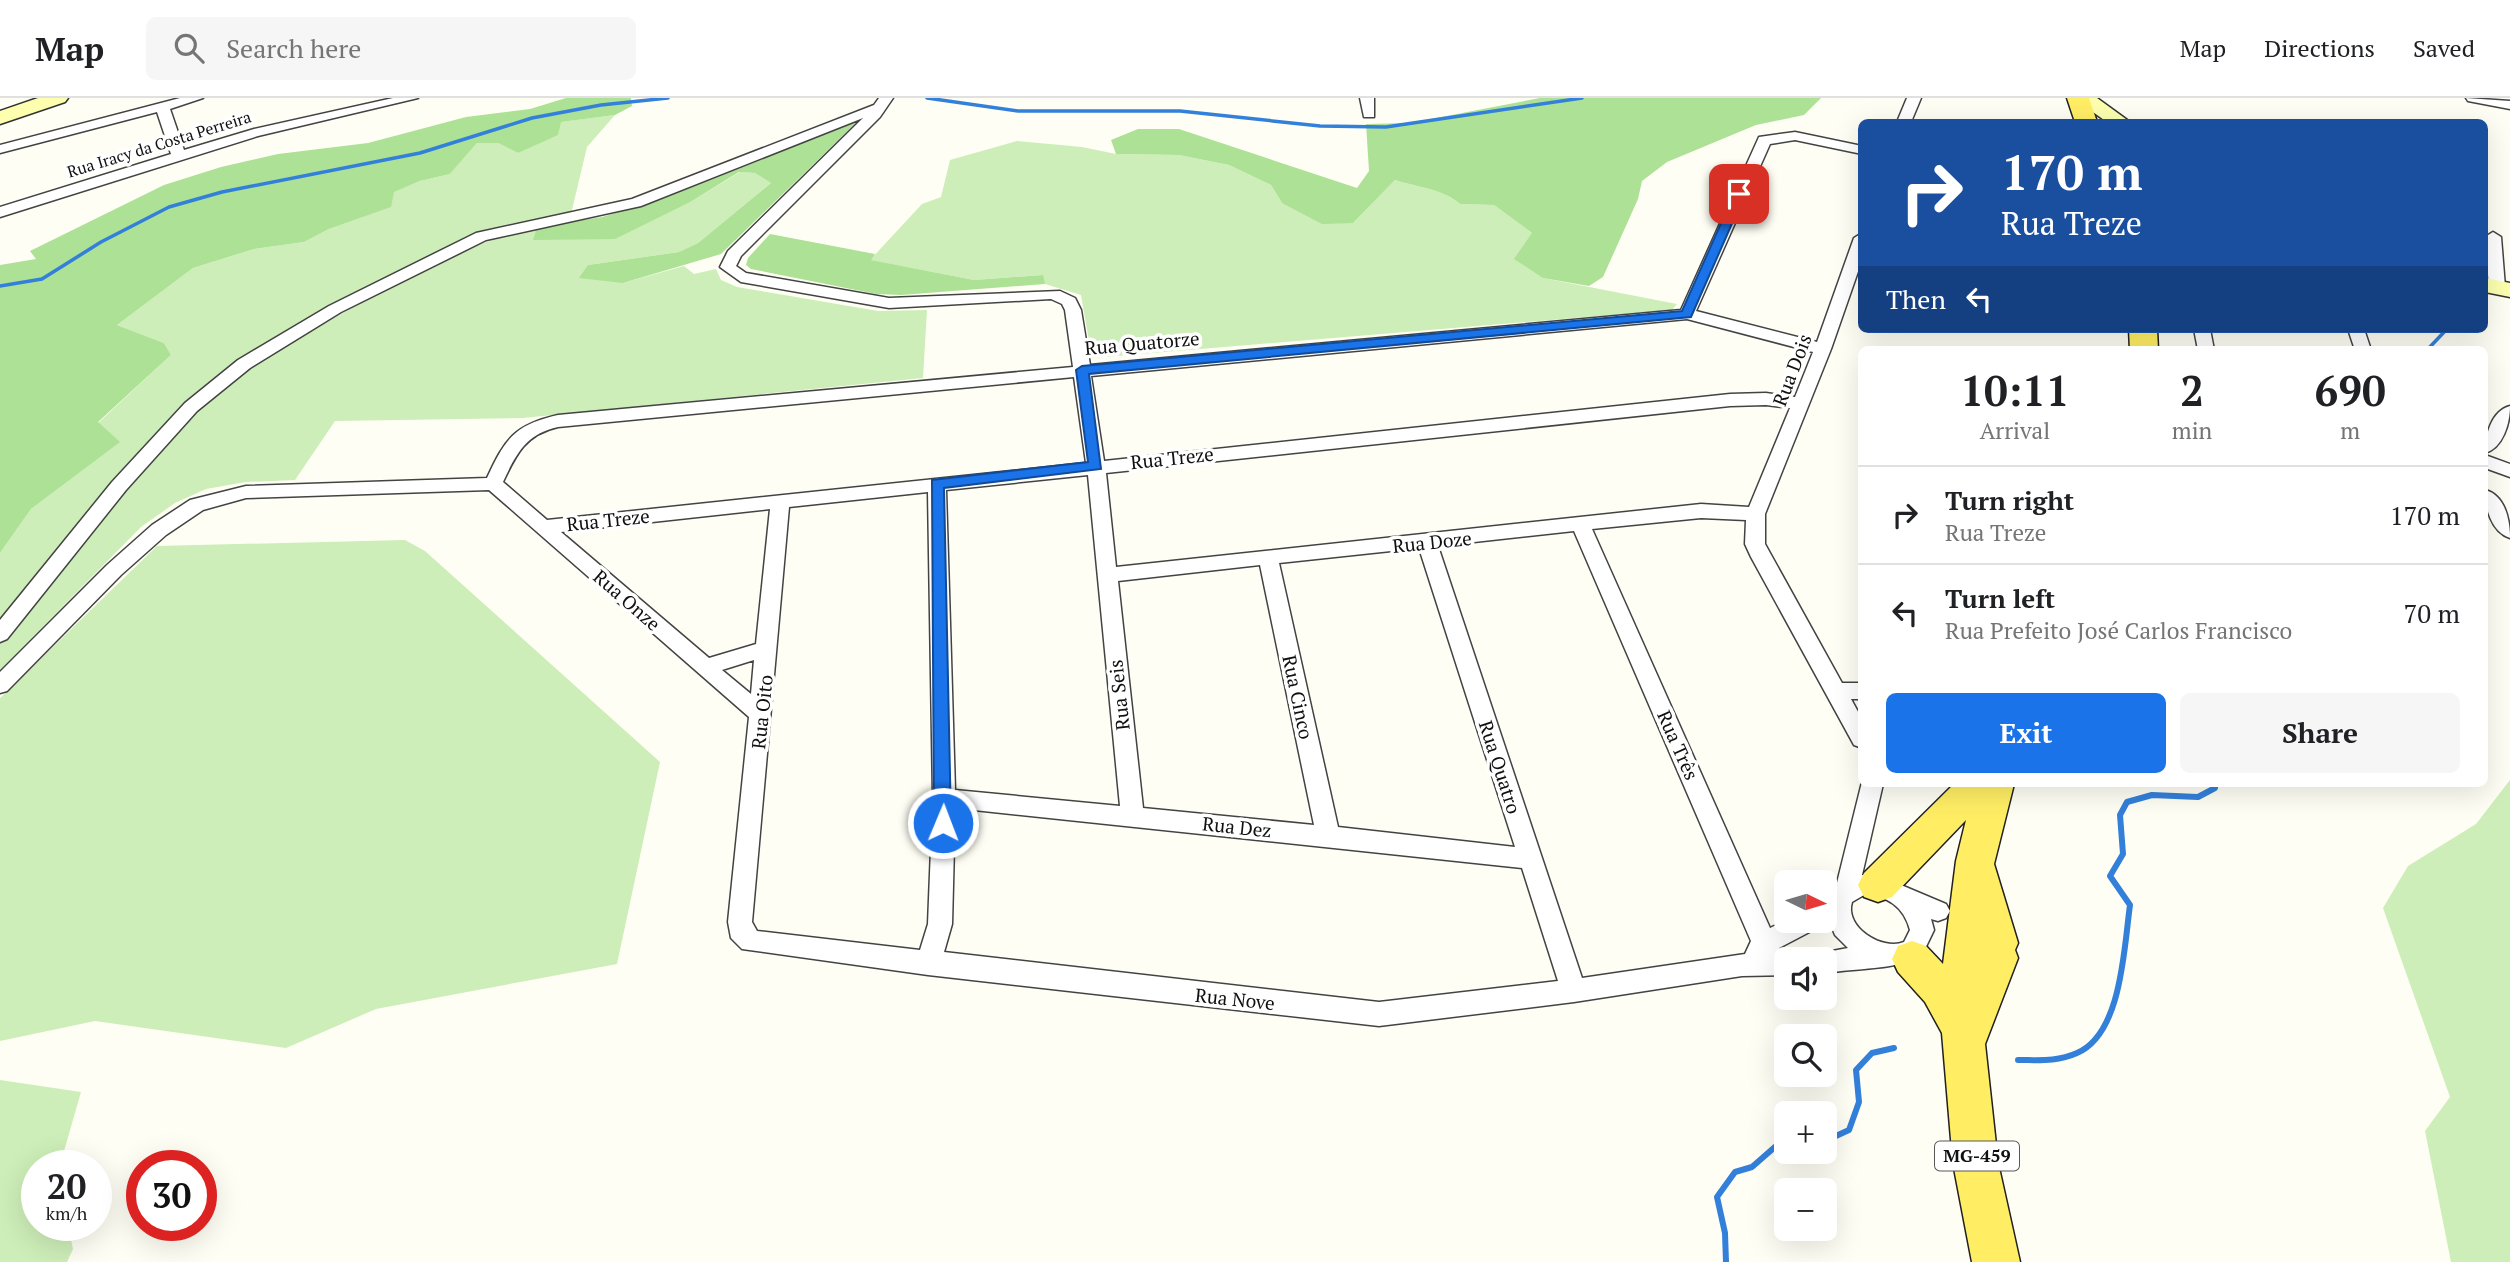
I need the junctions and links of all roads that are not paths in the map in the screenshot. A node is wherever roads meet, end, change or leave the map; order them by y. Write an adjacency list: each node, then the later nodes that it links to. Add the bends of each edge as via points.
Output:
1 (58, 98): 14 (street)
2 (196, 98): 11 (street)
3 (411, 98): 9 (street, Rua Iracy da Costa Perreira)
4 (1367, 98): 13 (street)
5 (1914, 98): 15 (street)
6 (2065, 98): 12 (street)
7 (2473, 98): 10 (street)
8 (883, 102): 27 (street, Rua Seis, via 734,254 728,267 741,277 875,302 1040,293 1062,296 1073,310); 45 (street, via 636,202 481,236 335,309 244,364 191,407 119,486)
9 (365, 103): 19 (street, Rua Iracy da Costa Perreira)
10 (2510, 105)
11 (162, 107): 17 (street); 19 (street)
12 (2083, 109): 16 (street)
13 (1369, 114)
14 (0, 118)
15 (1906, 119)
16 (2111, 119)
17 (0, 149)
18 (1858, 149): 25 (street, via 1795,136 1764,140)
19 (179, 155): 20 (street, Rua Iracy da Costa Perreira)
20 (0, 212)
21 (2489, 236): 22 (street); 24 (street)
22 (2510, 243)
23 (1858, 249): 26 (street, Rua Dois)
24 (2497, 287)
25 (1687, 314): 26 (street, Rua Quatorze); 27 (street, Rua Quatorze)
26 (1823, 349): 28 (street, Rua Dois)
27 (1082, 370): 32 (street, Rua Seis); 34 (street, Rua Quatorze, via 540,424 517,437)
28 (1801, 404): 32 (street, Rua Treze, via 1730,400); 38 (street, Rua Dois)
29 (2510, 412): 30 (street)
30 (2488, 443)
31 (2488, 462): 33 (street)
32 (1096, 466): 35 (street, Rua Treze); 44 (street, Rua Seis)
33 (2510, 471)
34 (494, 484): 40 (street, Rua Onze); 48 (street, via 246,492 197,505 159,530 114,570)
35 (937, 484): 37 (street, Rua Treze); 56 (street)
36 (2488, 500): 41 (street)
37 (780, 501): 40 (street, Rua Treze); 46 (street, Rua Oito)
38 (1756, 514): 39 (street, Rua Doze, via 1700,511); 49 (street, via 1755,544)
39 (1581, 525): 42 (street, Rua Doze); 66 (street, Rua Três)
40 (543, 527): 47 (street, Rua Onze)
41 (2510, 531)
42 (1427, 542): 43 (street, Rua Doze); 60 (street, Rua Quatro)
43 (1268, 559): 44 (street, Rua Doze); 58 (street, Rua Cinco)
44 (1107, 575): 57 (street, Rua Seis)
45 (0, 634)
46 (767, 649): 47 (street); 51 (street, Rua Oito)
47 (705, 667): 51 (street, Rua Onze)
48 (0, 685)
49 (1835, 691): 50 (street); 52 (street)
50 (1858, 691)
51 (762, 716): 63 (street, Rua Oito)
52 (1858, 732)
53 (1872, 787): 61 (street)
54 (1975, 787): 61 (main road)
55 (1995, 787): 59 (main road, MG-459)
56 (944, 798): 57 (street, Rua Dez); 70 (street, via 940,924)
57 (1132, 816): 58 (street, Rua Dez)
58 (1328, 836): 60 (street, Rua Dez)
59 (1976, 858): 62 (main road, MG-459); 67 (main road)
60 (1530, 859): 71 (street, Rua Quatro)
61 (1858, 899): 62 (street); 67 (street, via 1917,912); 67 (street, via 1840,924 1865,948)
62 (1953, 912): 67 (main road, MG-459); 67 (street, via 1930,915)
63 (740, 922): 70 (street, Rua Nove, via 744,937 760,945)
64 (1798, 933): 65 (street)
65 (1785, 947)
66 (1774, 955)
67 (1940, 955): 69 (street); 72 (main road, MG-459, via 1962,1038)
68 (1774, 957): 71 (street, Rua Nove)
69 (1837, 961)
70 (928, 964): 71 (street, Rua Nove, via 1380,1014)
71 (1574, 991)
72 (1996, 1262)

